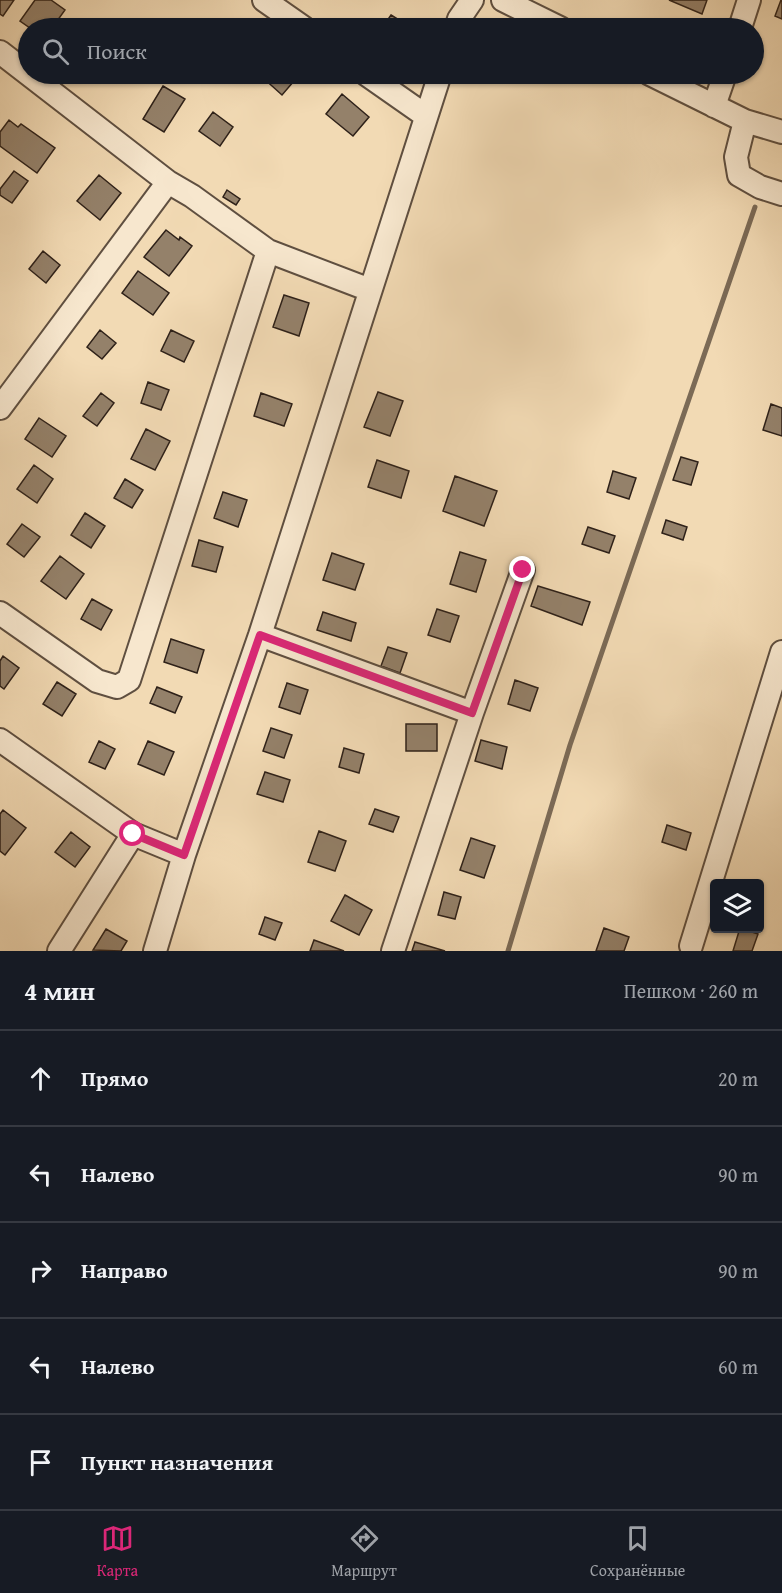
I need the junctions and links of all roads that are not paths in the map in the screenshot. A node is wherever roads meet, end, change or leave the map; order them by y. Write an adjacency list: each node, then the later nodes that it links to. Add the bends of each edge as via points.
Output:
1 (264, 0): 5 (street)
2 (472, 0): 6 (street)
3 (503, 0): 7 (street)
4 (749, 0): 8 (street)
5 (290, 18)
6 (460, 18)
7 (540, 18)
8 (743, 18)
9 (2, 56): 10 (street)
10 (18, 68)
11 (39, 84): 20 (street)
12 (380, 84): 17 (street)
13 (437, 84): 17 (street)
14 (670, 84): 16 (street)
15 (722, 84): 16 (street)
16 (714, 106): 18 (street)
17 (426, 116): 23 (street)
18 (745, 121): 19 (street); 21 (street, via 736,158 739,175)
19 (782, 132)
20 (168, 182): 22 (street); 24 (street)
21 (782, 194)
22 (268, 251): 23 (street); 26 (street, via 129,680 117,687 98,681)
23 (370, 290): 27 (street)
24 (0, 408)
25 (523, 570): 29 (street)
26 (0, 613)
27 (260, 635): 29 (street); 32 (street)
28 (782, 652): 33 (street)
29 (472, 713): 36 (street)
30 (0, 740): 31 (street)
31 (133, 834): 32 (street); 34 (street)
32 (184, 855): 35 (street)
33 (691, 946)
34 (59, 951)
35 (154, 951)
36 (393, 951)

